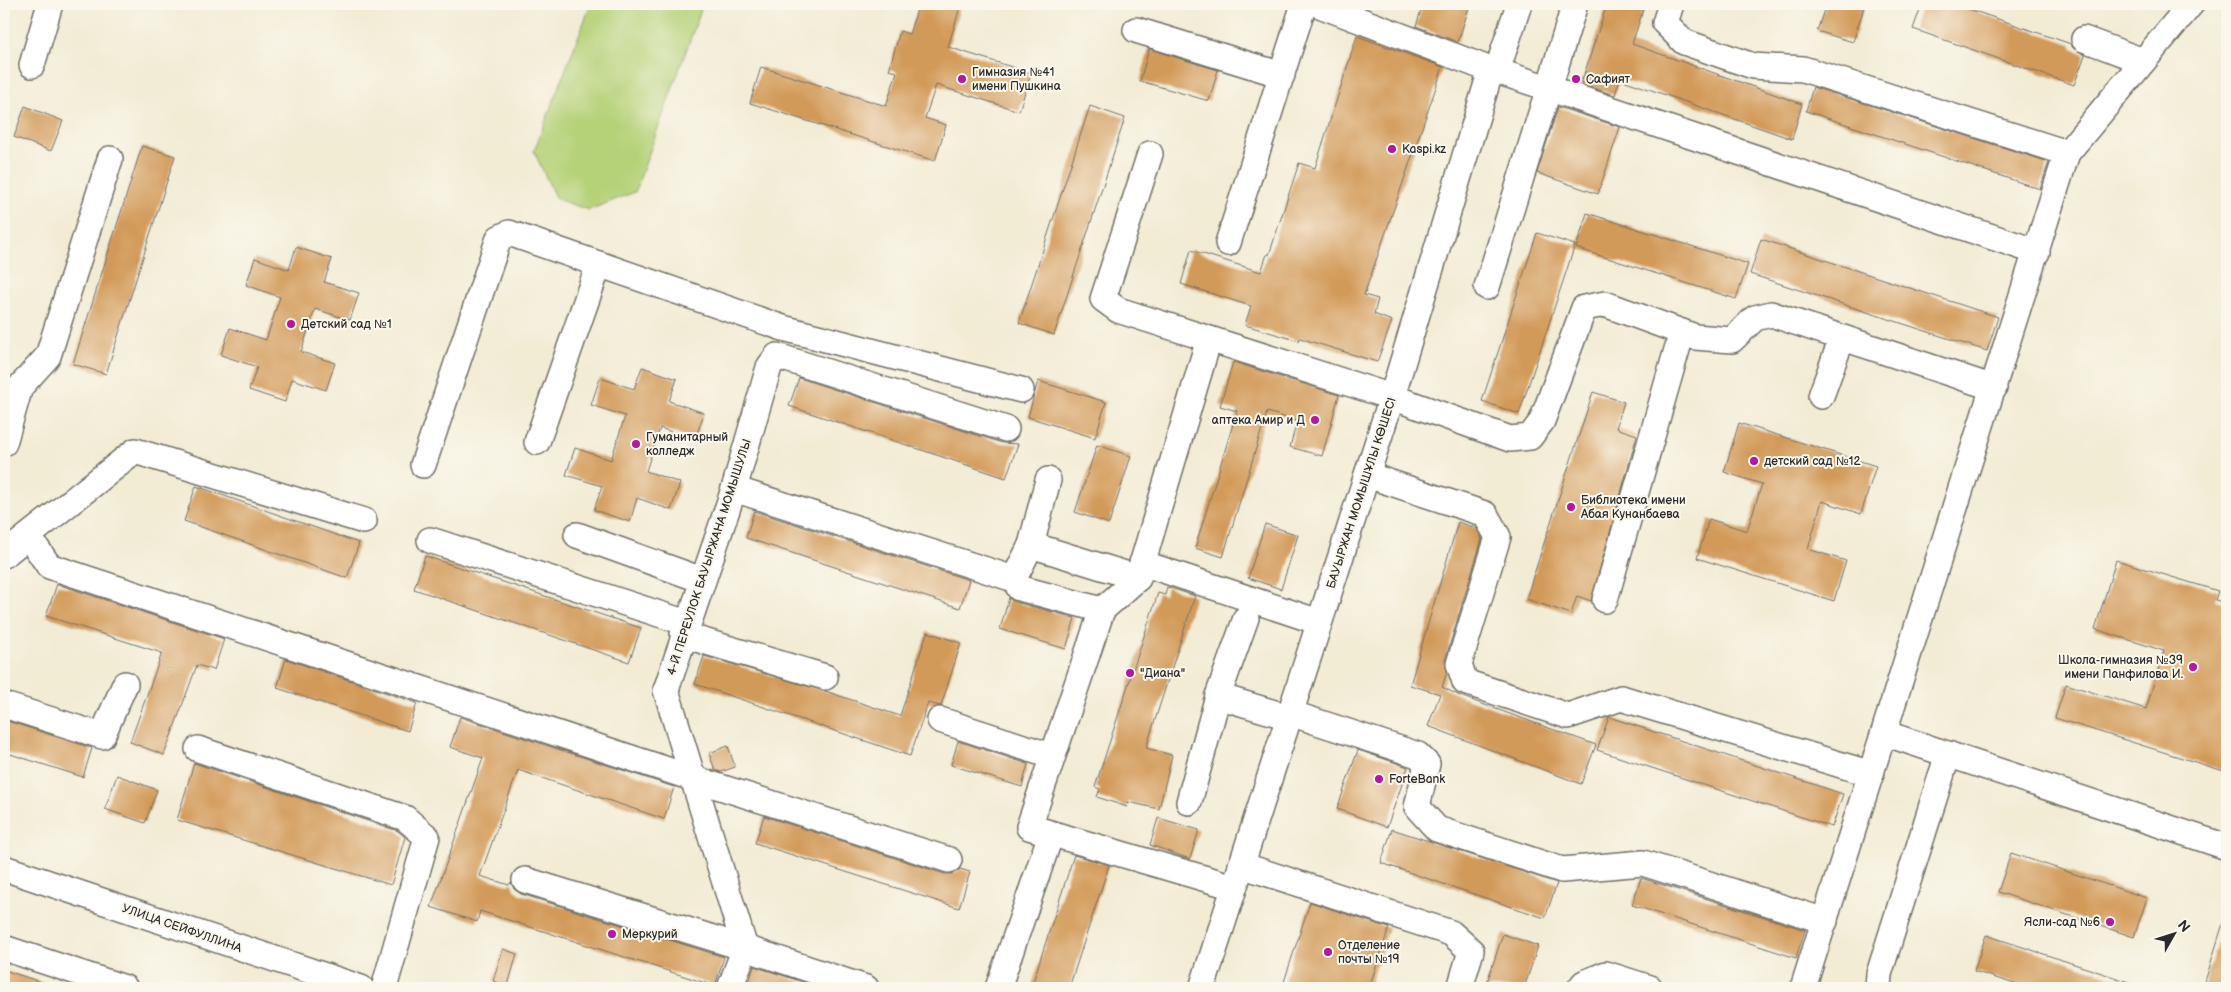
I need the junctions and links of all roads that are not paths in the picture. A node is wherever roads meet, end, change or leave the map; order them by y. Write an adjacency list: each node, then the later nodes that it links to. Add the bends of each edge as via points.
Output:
1 (50, 4): 11 (street)
2 (1304, 4): 13 (street)
3 (1317, 4): 12 (street)
4 (1519, 4): 12 (street, БАУЫРЖАН МОМЫШҰЛЫ КӨШЕСІ)
5 (1575, 4): 14 (street)
6 (1671, 4): 16 (street, via 1665,23 1684,42 1753,66 1803,69)
7 (2191, 4): 10 (street)
8 (1136, 30): 13 (street)
9 (2084, 39): 10 (street)
10 (2142, 61): 16 (street)
11 (32, 65)
12 (1494, 70): 14 (street); 30 (street, БАУЫРЖАН МОМЫШҰЛЫ КӨШЕСІ)
13 (1282, 75): 18 (street)
14 (1548, 87): 19 (street); 21 (street)
15 (1150, 154): 25 (street, via 1103,299 1118,310)
16 (2067, 154): 19 (street)
17 (110, 159): 33 (street, via 48,356 20,387)
18 (1228, 243)
19 (2037, 252): 27 (street)
20 (599, 264): 22 (street); 32 (street); 34 (street, via 509,233 499,238)
21 (1487, 287)
22 (783, 328): 26 (street, 4-Й ПЕРЕУЛОК БАУЫРЖАНА МОМЫШУЛЫ); 28 (street)
23 (1682, 332): 24 (street, via 1695,337 1732,340 1755,318 1771,314); 30 (street, via 1605,304 1584,308 1542,421 1530,437 1510,439); 47 (street)
24 (1842, 338): 27 (street); 29 (street)
25 (1209, 339): 30 (street); 44 (street)
26 (777, 356): 31 (street); 37 (street, 4-Й ПЕРЕУЛОК БАУЫРЖАНА МОМЫШУЛЫ, via 769,367)
27 (1994, 388): 58 (street)
28 (1021, 390)
29 (1821, 396)
30 (1392, 397): 35 (street, БАУЫРЖАН МОМЫШҰЛЫ КӨШЕСІ)
31 (1006, 428)
32 (537, 442)
33 (4, 443)
34 (423, 464)
35 (1367, 474): 50 (street, БАУЫРЖАН МОМЫШҰЛЫ КӨШЕСІ); 62 (street, via 1485,514 1498,537 1459,664 1465,682 1568,716 1621,698)
36 (1048, 480): 42 (street)
37 (734, 489): 42 (street, via 1014,579); 45 (street, 4-Й ПЕРЕУЛОК БАУЫРЖАНА МОМЫШУЛЫ)
38 (364, 521): 40 (street, via 134,451)
39 (577, 535): 45 (street)
40 (29, 537): 43 (street); 63 (street, via 49,566)
41 (430, 540): 51 (street)
42 (1031, 545): 44 (street)
43 (4, 556)
44 (1140, 571): 48 (street); 50 (street)
45 (702, 580): 51 (street, 4-Й ПЕРЕУЛОК БАУЫРЖАНА МОМЫШУЛЫ)
46 (1019, 588): 48 (street)
47 (1605, 600)
48 (1102, 610): 61 (street)
49 (1246, 618): 54 (street)
50 (1320, 622): 56 (street, БАУЫРЖАН МОМЫШҰЛЫ КӨШЕСІ)
51 (685, 629): 52 (street); 63 (street, 4-Й ПЕРЕУЛОК БАУЫРЖАНА МОМЫШУЛЫ, via 666,690)
52 (825, 677)
53 (125, 684): 55 (street, via 102,736)
54 (1218, 696): 56 (street); 64 (street)
55 (4, 705)
56 (1289, 715): 69 (street, БАУЫРЖАН МОМЫШҰЛЫ КӨШЕСІ); 71 (street, via 1418,755 1427,764 1417,807 1437,829 1562,870 1643,863)
57 (940, 720): 61 (street)
58 (1884, 733): 60 (street); 62 (street)
59 (198, 749): 76 (street, via 405,818 427,837)
60 (1948, 754): 66 (street); 85 (street, via 1879,974)
61 (1051, 756): 65 (street, via 1029,827)
62 (1872, 774): 71 (street)
63 (692, 778): 67 (street); 73 (street, 4-Й ПЕРЕУЛОК БАУЫРЖАНА МОМЫШУЛЫ)
64 (1189, 802)
65 (1051, 834): 69 (street); 79 (street)
66 (2227, 847)
67 (949, 860)
68 (4, 868): 74 (street, УЛИЦА СЕЙФУЛЛИНА)
69 (1238, 876): 80 (street, БАУЫРЖАН МОМЫШҰЛЫ КӨШЕСІ); 81 (street, via 1451,933 1471,951)
70 (525, 880): 73 (street)
71 (1825, 921): 84 (street)
72 (4, 948): 75 (street)
73 (745, 948): 77 (street); 78 (street)
74 (353, 987)
75 (126, 988)
76 (384, 988)
77 (730, 988)
78 (866, 988)
79 (998, 988)
80 (1202, 988)
81 (1460, 988)
82 (1580, 988): 83 (street, via 1584,983 1606,974)
83 (1650, 988)
84 (1803, 988)
85 (1878, 988)

